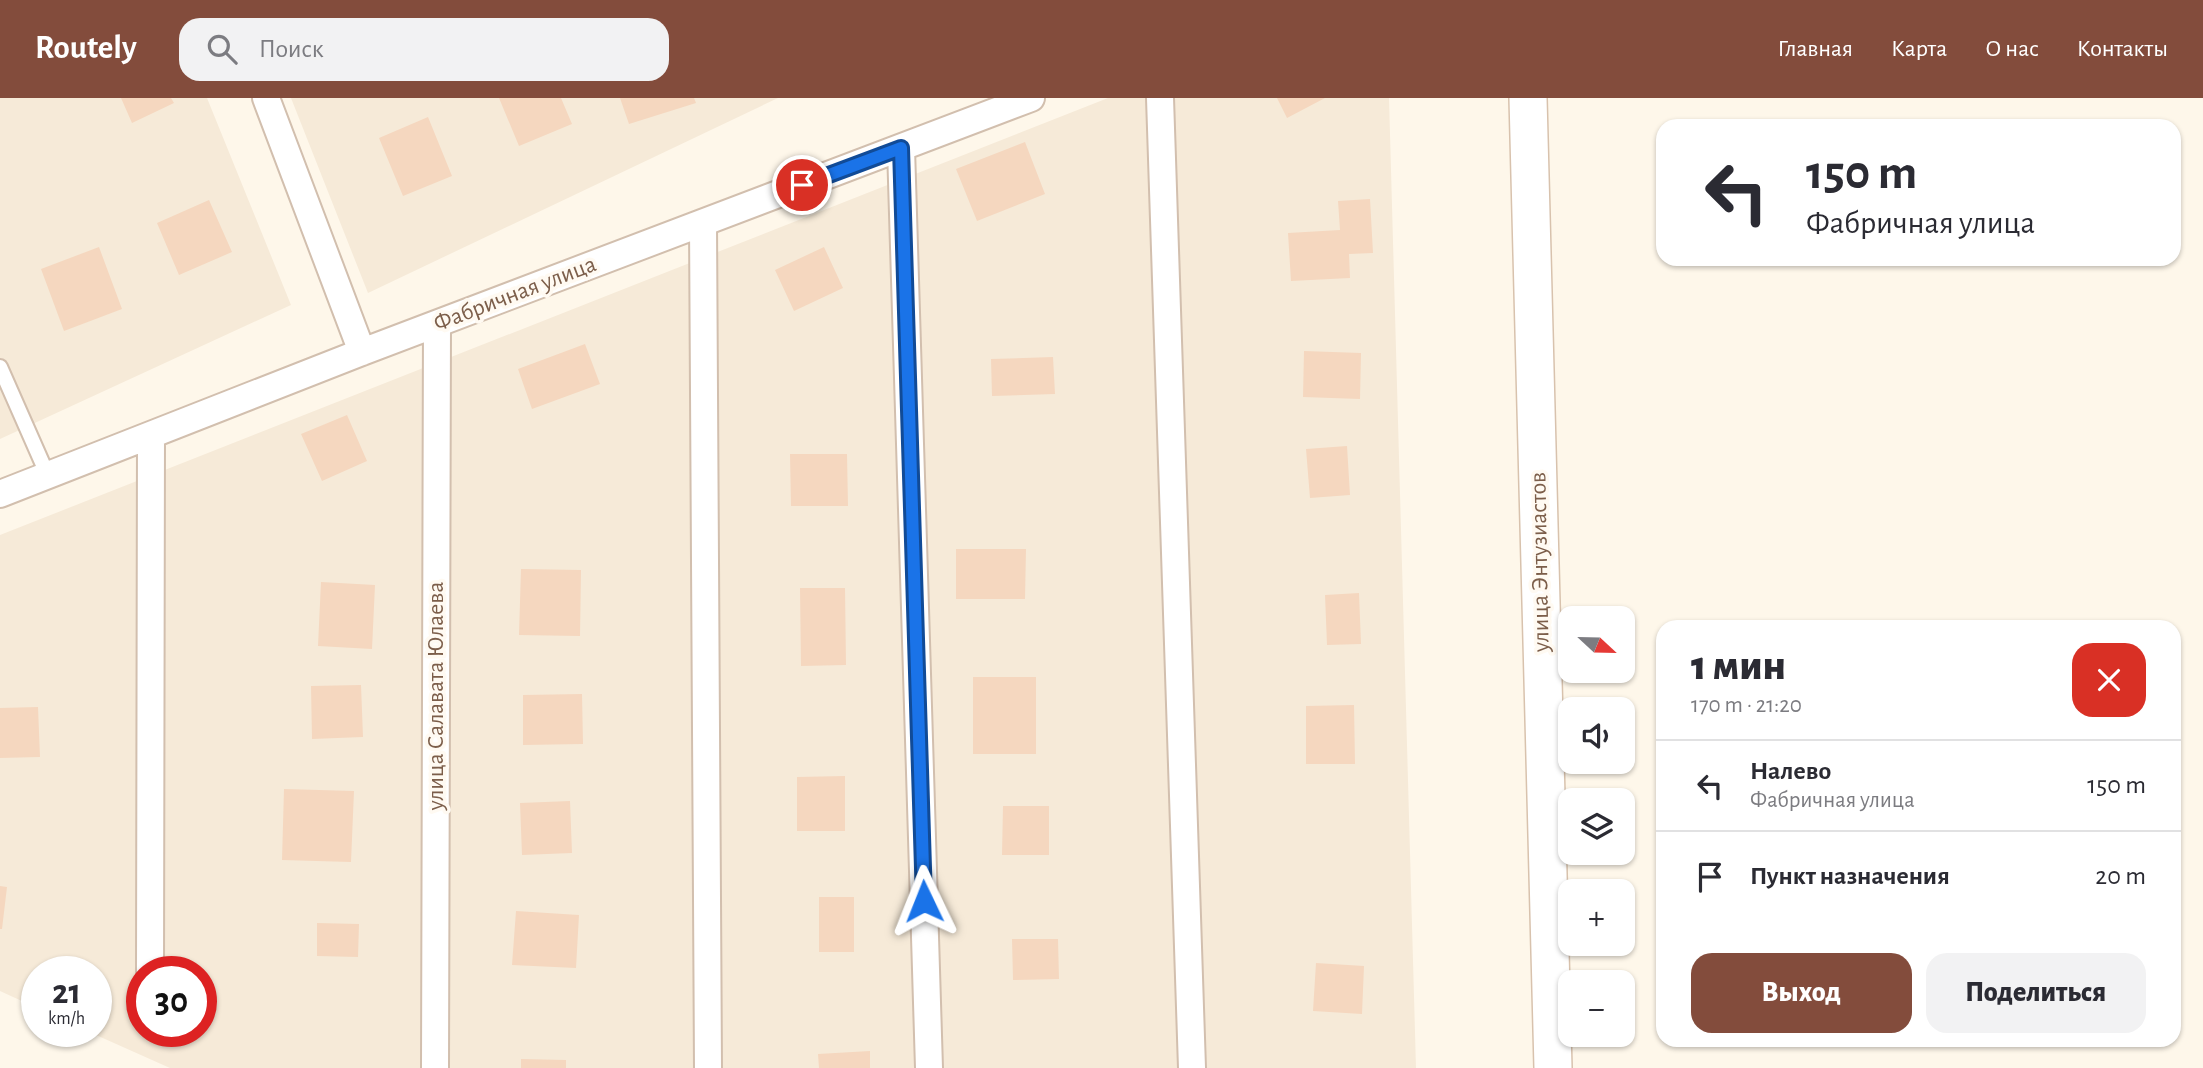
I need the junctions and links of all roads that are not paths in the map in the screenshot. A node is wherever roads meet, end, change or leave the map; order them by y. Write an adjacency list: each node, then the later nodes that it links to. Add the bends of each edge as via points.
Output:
1 (266, 98): 8 (street)
2 (1031, 98): 5 (street, Фабричная улица)
3 (1160, 98): 17 (street)
4 (1528, 98): 18 (street, улица Энтузиастов)
5 (901, 148): 6 (street, Фабричная улица); 16 (street)
6 (704, 223): 7 (street, Фабричная улица); 15 (street)
7 (437, 324): 8 (street, Фабричная улица); 14 (street, улица Салавата Юлаева)
8 (362, 352): 10 (street, Фабричная улица)
9 (0, 367): 11 (lane)
10 (151, 435): 11 (street, Фабричная улица); 13 (street)
11 (48, 476): 12 (street, Фабричная улица)
12 (0, 494)
13 (150, 956)
14 (435, 1068)
15 (708, 1068)
16 (929, 1068)
17 (1192, 1068)
18 (1553, 1068)

